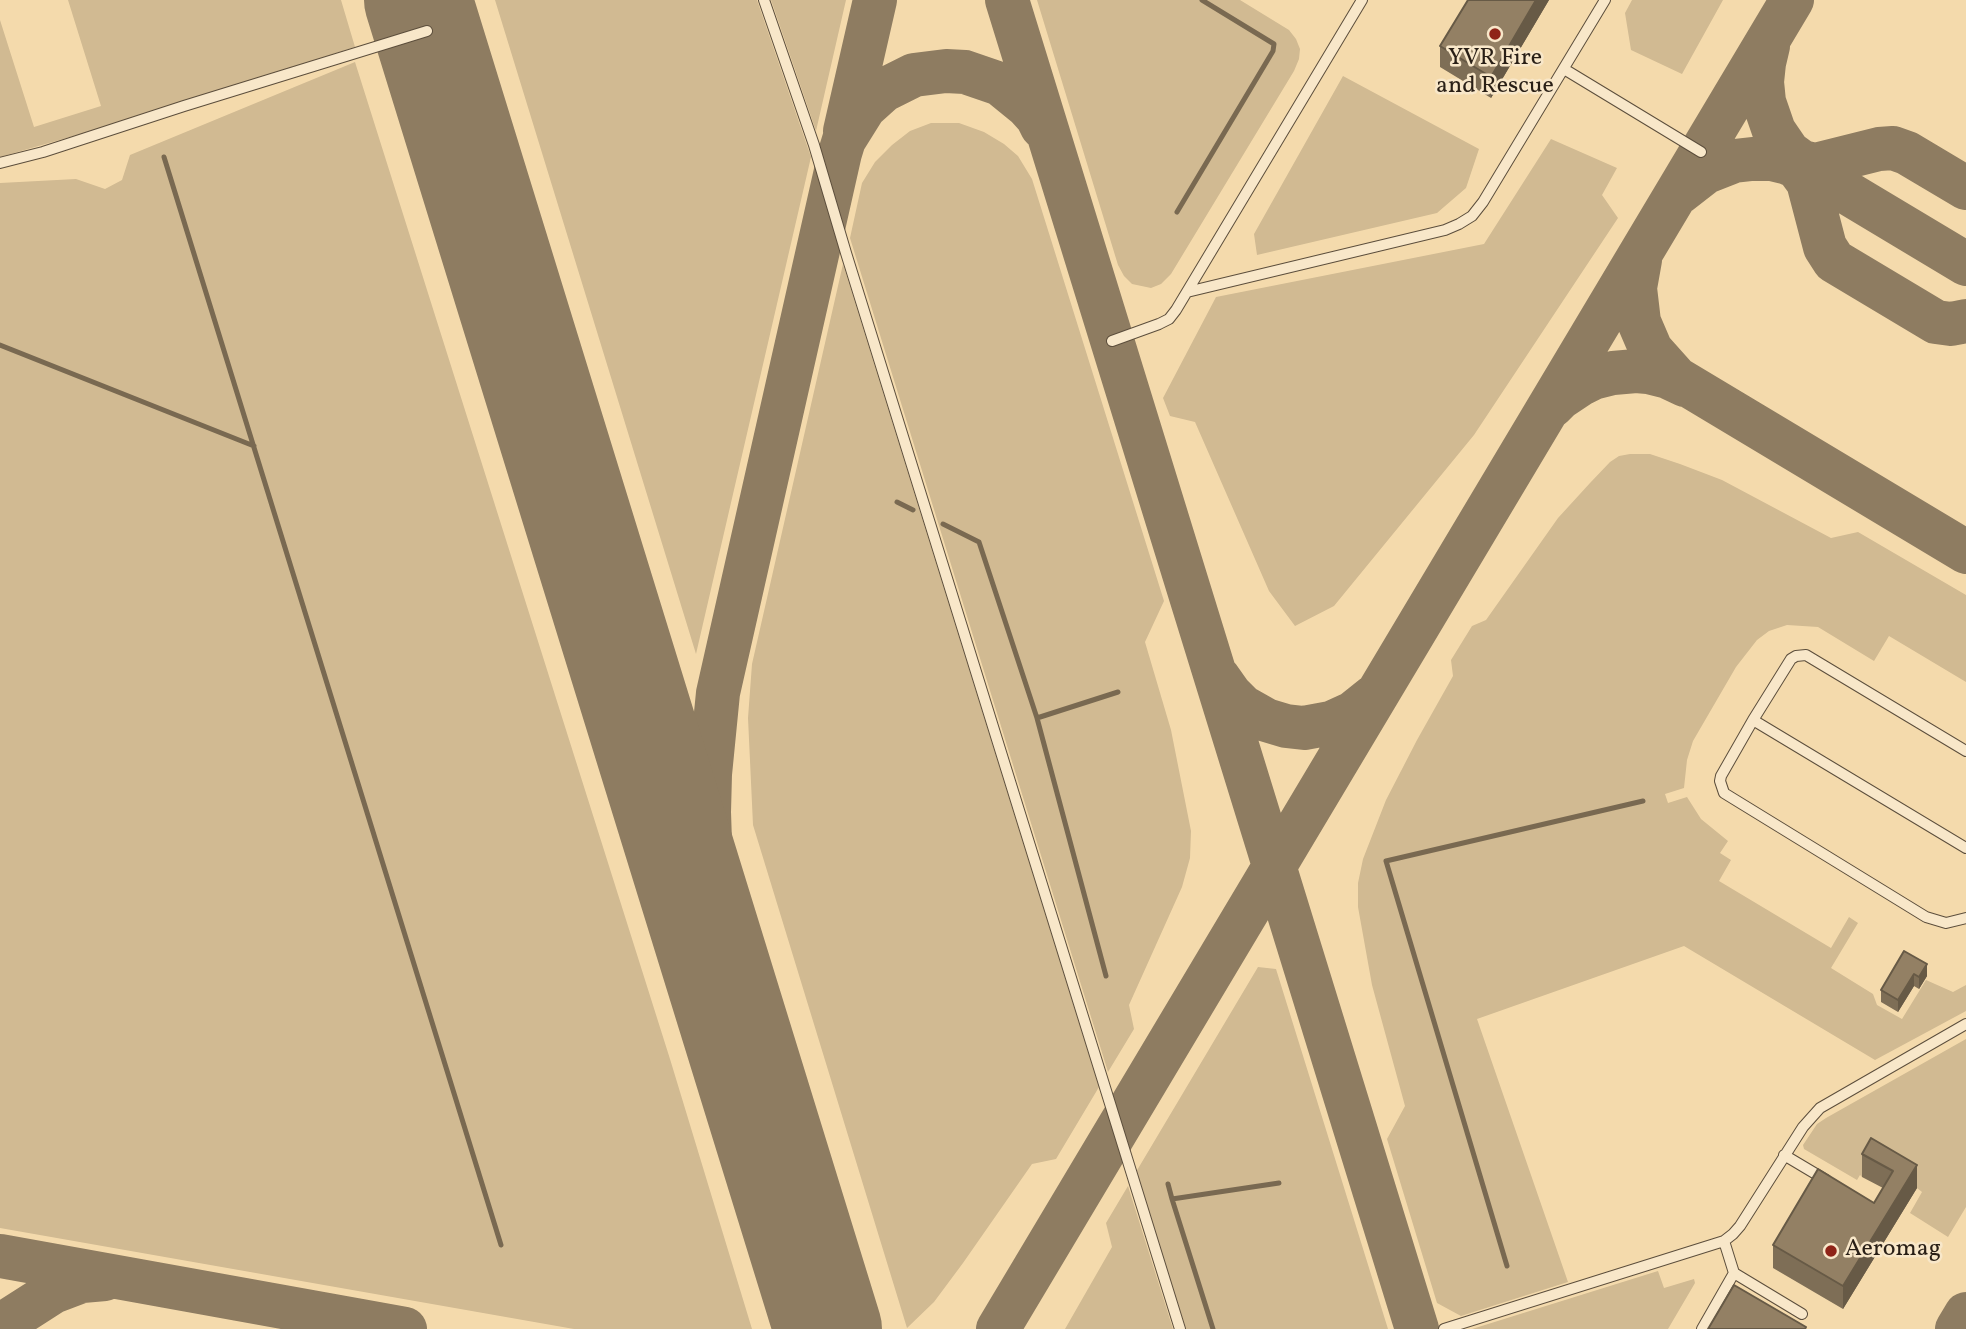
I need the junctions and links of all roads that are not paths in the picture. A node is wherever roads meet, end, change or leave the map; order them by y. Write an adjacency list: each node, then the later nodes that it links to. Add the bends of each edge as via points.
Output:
1 (764, 0): 20 (lane, via 814,145)
2 (1362, 0): 8 (lane)
3 (1605, 0): 5 (lane)
4 (427, 31): 7 (lane)
5 (1564, 69): 6 (lane); 8 (lane, via 1483,202 1460,224)
6 (1701, 152)
7 (0, 163)
8 (1187, 292): 9 (lane, via 1170,319)
9 (1112, 341)
10 (1753, 720): 11 (lane, via 1788,662 1801,655); 12 (lane); 13 (lane, via 1721,776 1724,793 1926,918 1946,923)
11 (1966, 751)
12 (1966, 848)
13 (1966, 918)
14 (1966, 1024): 15 (lane, via 1820,1108)
15 (1784, 1155): 16 (lane); 17 (lane, via 1740,1226)
16 (1830, 1182)
17 (1724, 1241): 18 (lane); 21 (lane)
18 (1734, 1273): 19 (lane); 22 (lane)
19 (1802, 1314)
20 (1180, 1329)
21 (1444, 1329)
22 (1702, 1329)

